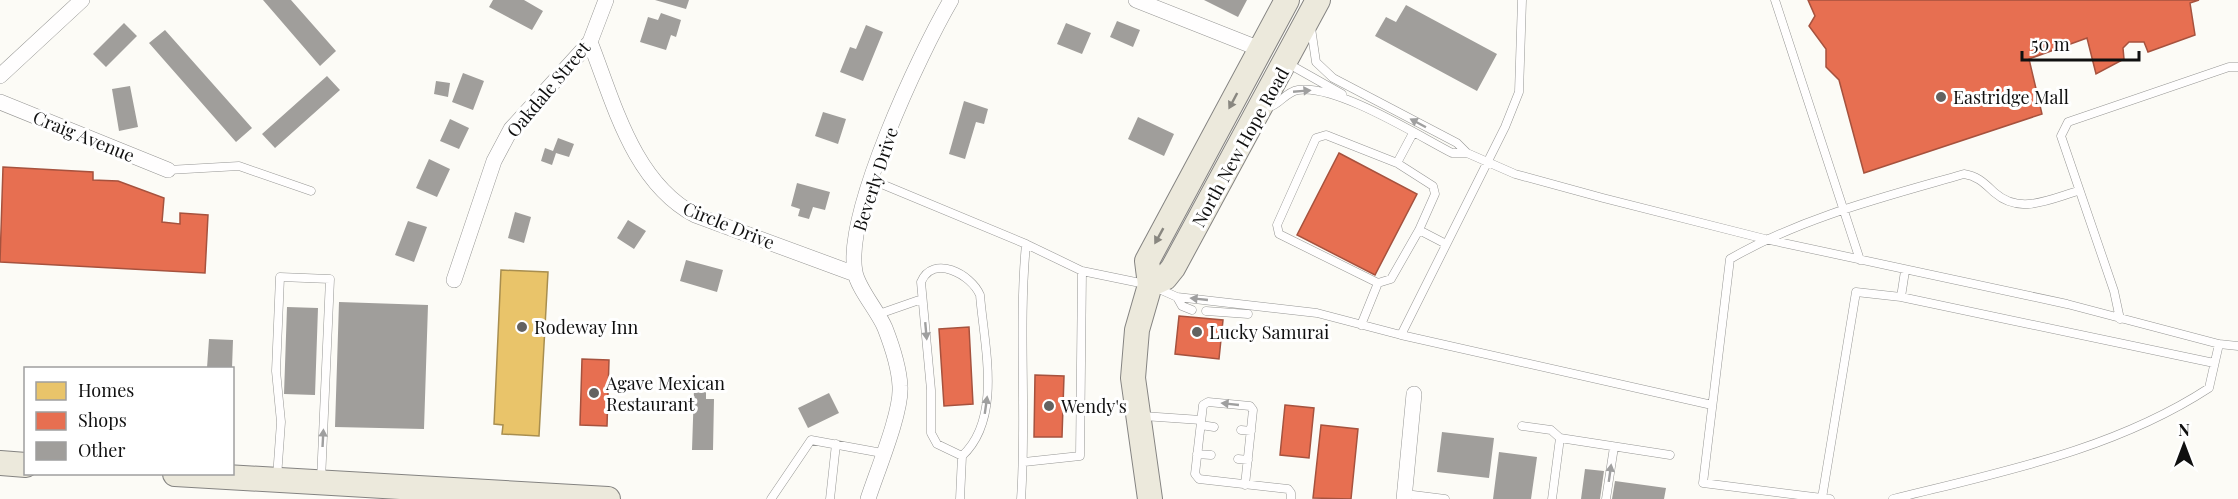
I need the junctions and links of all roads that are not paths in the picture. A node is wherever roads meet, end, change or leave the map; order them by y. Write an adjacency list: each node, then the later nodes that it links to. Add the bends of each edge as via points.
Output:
1 (82, 0): 13 (street)
2 (606, 0): 9 (street, Oakdale Street)
3 (951, 0): 22 (street, Beverly Drive, via 908,86)
4 (1136, 0): 10 (street)
5 (1522, 0): 19 (lane, via 1519,92)
6 (1775, 0): 25 (lane)
7 (1286, 3): 10 (main road, North New Hope Road); 11 (main road, via 1288,22 1282,46)
8 (1315, 7): 11 (main road, North New Hope Road); 18 (lane, one-way to 8, via 1457,143 1322,69 1314,54)
9 (590, 42): 33 (street, Circle Drive, via 622,126 655,184 672,201 695,215); 34 (street, Oakdale Street, via 511,129 494,161)
10 (1260, 49): 36 (main road, North New Hope Road, one-way to 36, via 1152,249 1147,269)
11 (1286, 63): 14 (lane); 16 (main road, North New Hope Road)
12 (2238, 67): 24 (lane, via 2068,122 2061,136)
13 (0, 76)
14 (1347, 100): 16 (lane, one-way to 14, via 1274,106 1286,94 1300,89); 17 (lane)
15 (0, 102): 21 (street, Craig Avenue)
16 (1260, 109): 36 (main road, North New Hope Road, via 1170,274)
17 (1413, 133): 18 (lane, via 1452,153); 20 (lane)
18 (1467, 153): 19 (lane)
19 (1487, 162): 27 (lane, via 1515,174); 29 (lane)
20 (1397, 163): 26 (lane, via 1433,186 1435,194); 35 (lane, via 1326,135 1316,138 1277,225 1279,234)
21 (168, 170): 23 (lane, via 239,166)
22 (872, 180): 28 (lane); 33 (street, Beverly Drive, via 855,244)
23 (311, 191)
24 (2078, 191): 25 (lane, via 2020,206 2005,202 1975,175 1964,174); 44 (lane, via 2114,291)
25 (1844, 209): 27 (lane); 30 (lane)
26 (1419, 230): 29 (lane); 35 (lane, via 1391,279)
27 (1765, 239): 30 (lane); 51 (lane, via 1730,259)
28 (1026, 244): 31 (lane); 68 (lane, via 1022,293)
29 (1446, 244): 46 (lane)
30 (1860, 260): 32 (lane)
31 (1082, 271): 36 (lane); 68 (lane, via 1080,456)
32 (1905, 271): 38 (lane); 44 (lane, via 2067,304)
33 (855, 274): 42 (street)
34 (454, 280)
35 (1378, 283): 45 (lane)
36 (1150, 285): 37 (lane); 52 (main road, North New Hope Road, via 1133,360)
37 (1177, 297): 40 (lane, via 1182,306); 45 (lane, one-way to 37, via 1317,313)
38 (1901, 297): 49 (lane); 88 (lane, via 1856,292)
39 (922, 299): 42 (lane); 65 (lane, one-way to 65, via 931,433 937,444); 65 (lane, one-way to 39, via 983,424 987,394 980,296 963,276 934,267 924,274)
40 (1192, 310)
41 (1206, 311): 43 (lane)
42 (879, 314): 61 (street, via 901,386 896,416)
43 (1248, 314)
44 (2120, 319): 47 (lane)
45 (1361, 325): 46 (lane)
46 (1401, 335): 51 (lane)
47 (2219, 344): 48 (lane); 49 (lane)
48 (2238, 345)
49 (2214, 363): 89 (lane, via 2209,388 2175,410 2061,457)
50 (1414, 394): 76 (street)
51 (1712, 405): 88 (lane, via 1703,483)
52 (1137, 416): 53 (lane); 83 (main road, North New Hope Road)
53 (1201, 422): 55 (lane); 57 (lane, one-way to 53, via 1250,406 1208,402 1203,405); 62 (lane)
54 (1522, 426): 58 (lane, via 1551,430)
55 (1214, 427)
56 (1241, 430): 57 (lane)
57 (1251, 431): 67 (lane)
58 (1560, 438): 60 (lane); 86 (lane)
59 (836, 444): 61 (lane); 78 (lane, via 811,440); 79 (lane)
60 (1614, 447): 64 (lane); 87 (lane, one-way to 60)
61 (882, 453): 80 (street)
62 (1197, 454): 63 (lane); 74 (lane, via 1195,474 1199,479)
63 (1211, 455)
64 (1670, 455)
65 (962, 456): 81 (lane)
66 (1238, 459): 67 (lane)
67 (1248, 460): 74 (lane)
68 (1024, 462): 82 (lane)
69 (0, 463): 70 (main road)
70 (24, 465)
71 (195, 475): 72 (main road)
72 (276, 479): 73 (main road); 73 (lane, one-way to 72, via 331,279 280,277 277,393 281,422)
73 (321, 482): 75 (main road)
74 (1245, 485): 84 (lane, via 1288,489)
75 (391, 491): 77 (main road)
76 (1405, 497): 85 (lane)
77 (608, 499)
78 (771, 499)
79 (830, 499)
80 (868, 499)
81 (960, 499)
82 (1021, 499)
83 (1150, 499)
84 (1291, 499)
85 (1445, 499)
86 (1552, 499)
87 (1606, 499)
88 (1826, 499)
89 (1893, 499)

